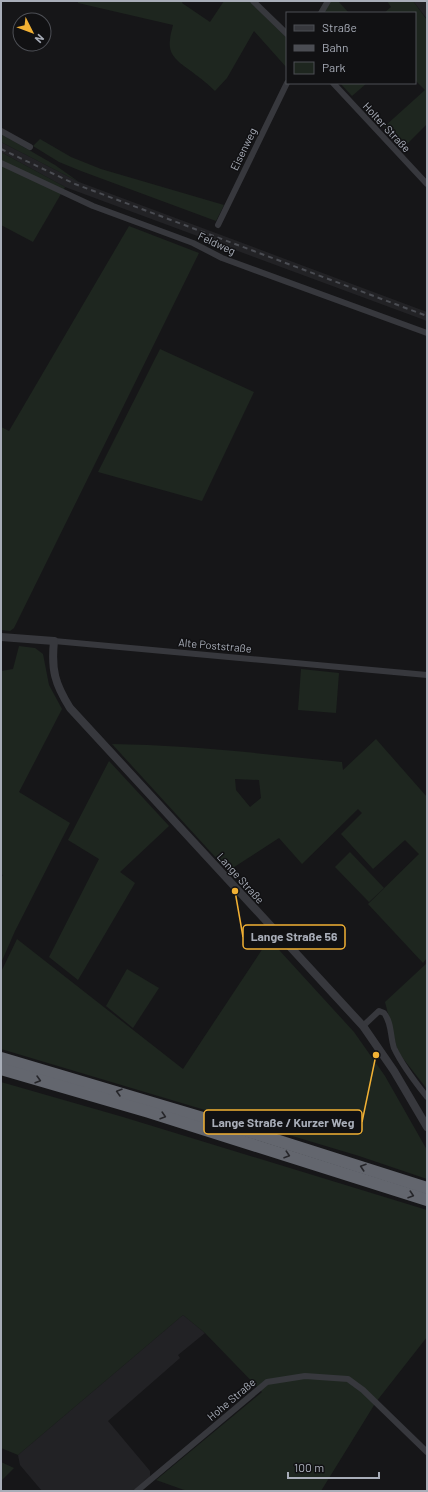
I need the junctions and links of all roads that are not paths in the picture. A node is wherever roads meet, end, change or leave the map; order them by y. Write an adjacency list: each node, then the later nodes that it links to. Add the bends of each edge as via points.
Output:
1 (254, 1): 4 (street)
2 (328, 1): 3 (street)
3 (322, 12)
4 (286, 33)
5 (287, 84): 11 (street, Eisenweg)
6 (334, 84): 10 (street, Holter Straße)
7 (1, 131): 8 (street)
8 (30, 147)
9 (1, 163): 12 (street, Feldweg, via 93,206 193,243 222,258)
10 (427, 184)
11 (218, 225)
12 (427, 333)
13 (1, 637): 14 (street, Alte Poststraße)
14 (54, 642): 15 (street, Alte Poststraße); 16 (street, Lange Straße, via 53,672 70,708)
15 (427, 675)
16 (363, 1026): 19 (street, via 379,1011 384,1013 390,1024 395,1049); 20 (street, Lange Straße, via 394,1071)
17 (1, 1058): 21 (highway, one-way to 17, via 257,1134)
18 (1, 1069): 22 (highway, one-way to 22, via 171,1119)
19 (427, 1097)
20 (427, 1127)
21 (427, 1188)
22 (427, 1200)
23 (427, 1452): 24 (street, Hohe Straße, via 363,1390 348,1379 305,1376 281,1379 267,1382)
24 (137, 1491)

